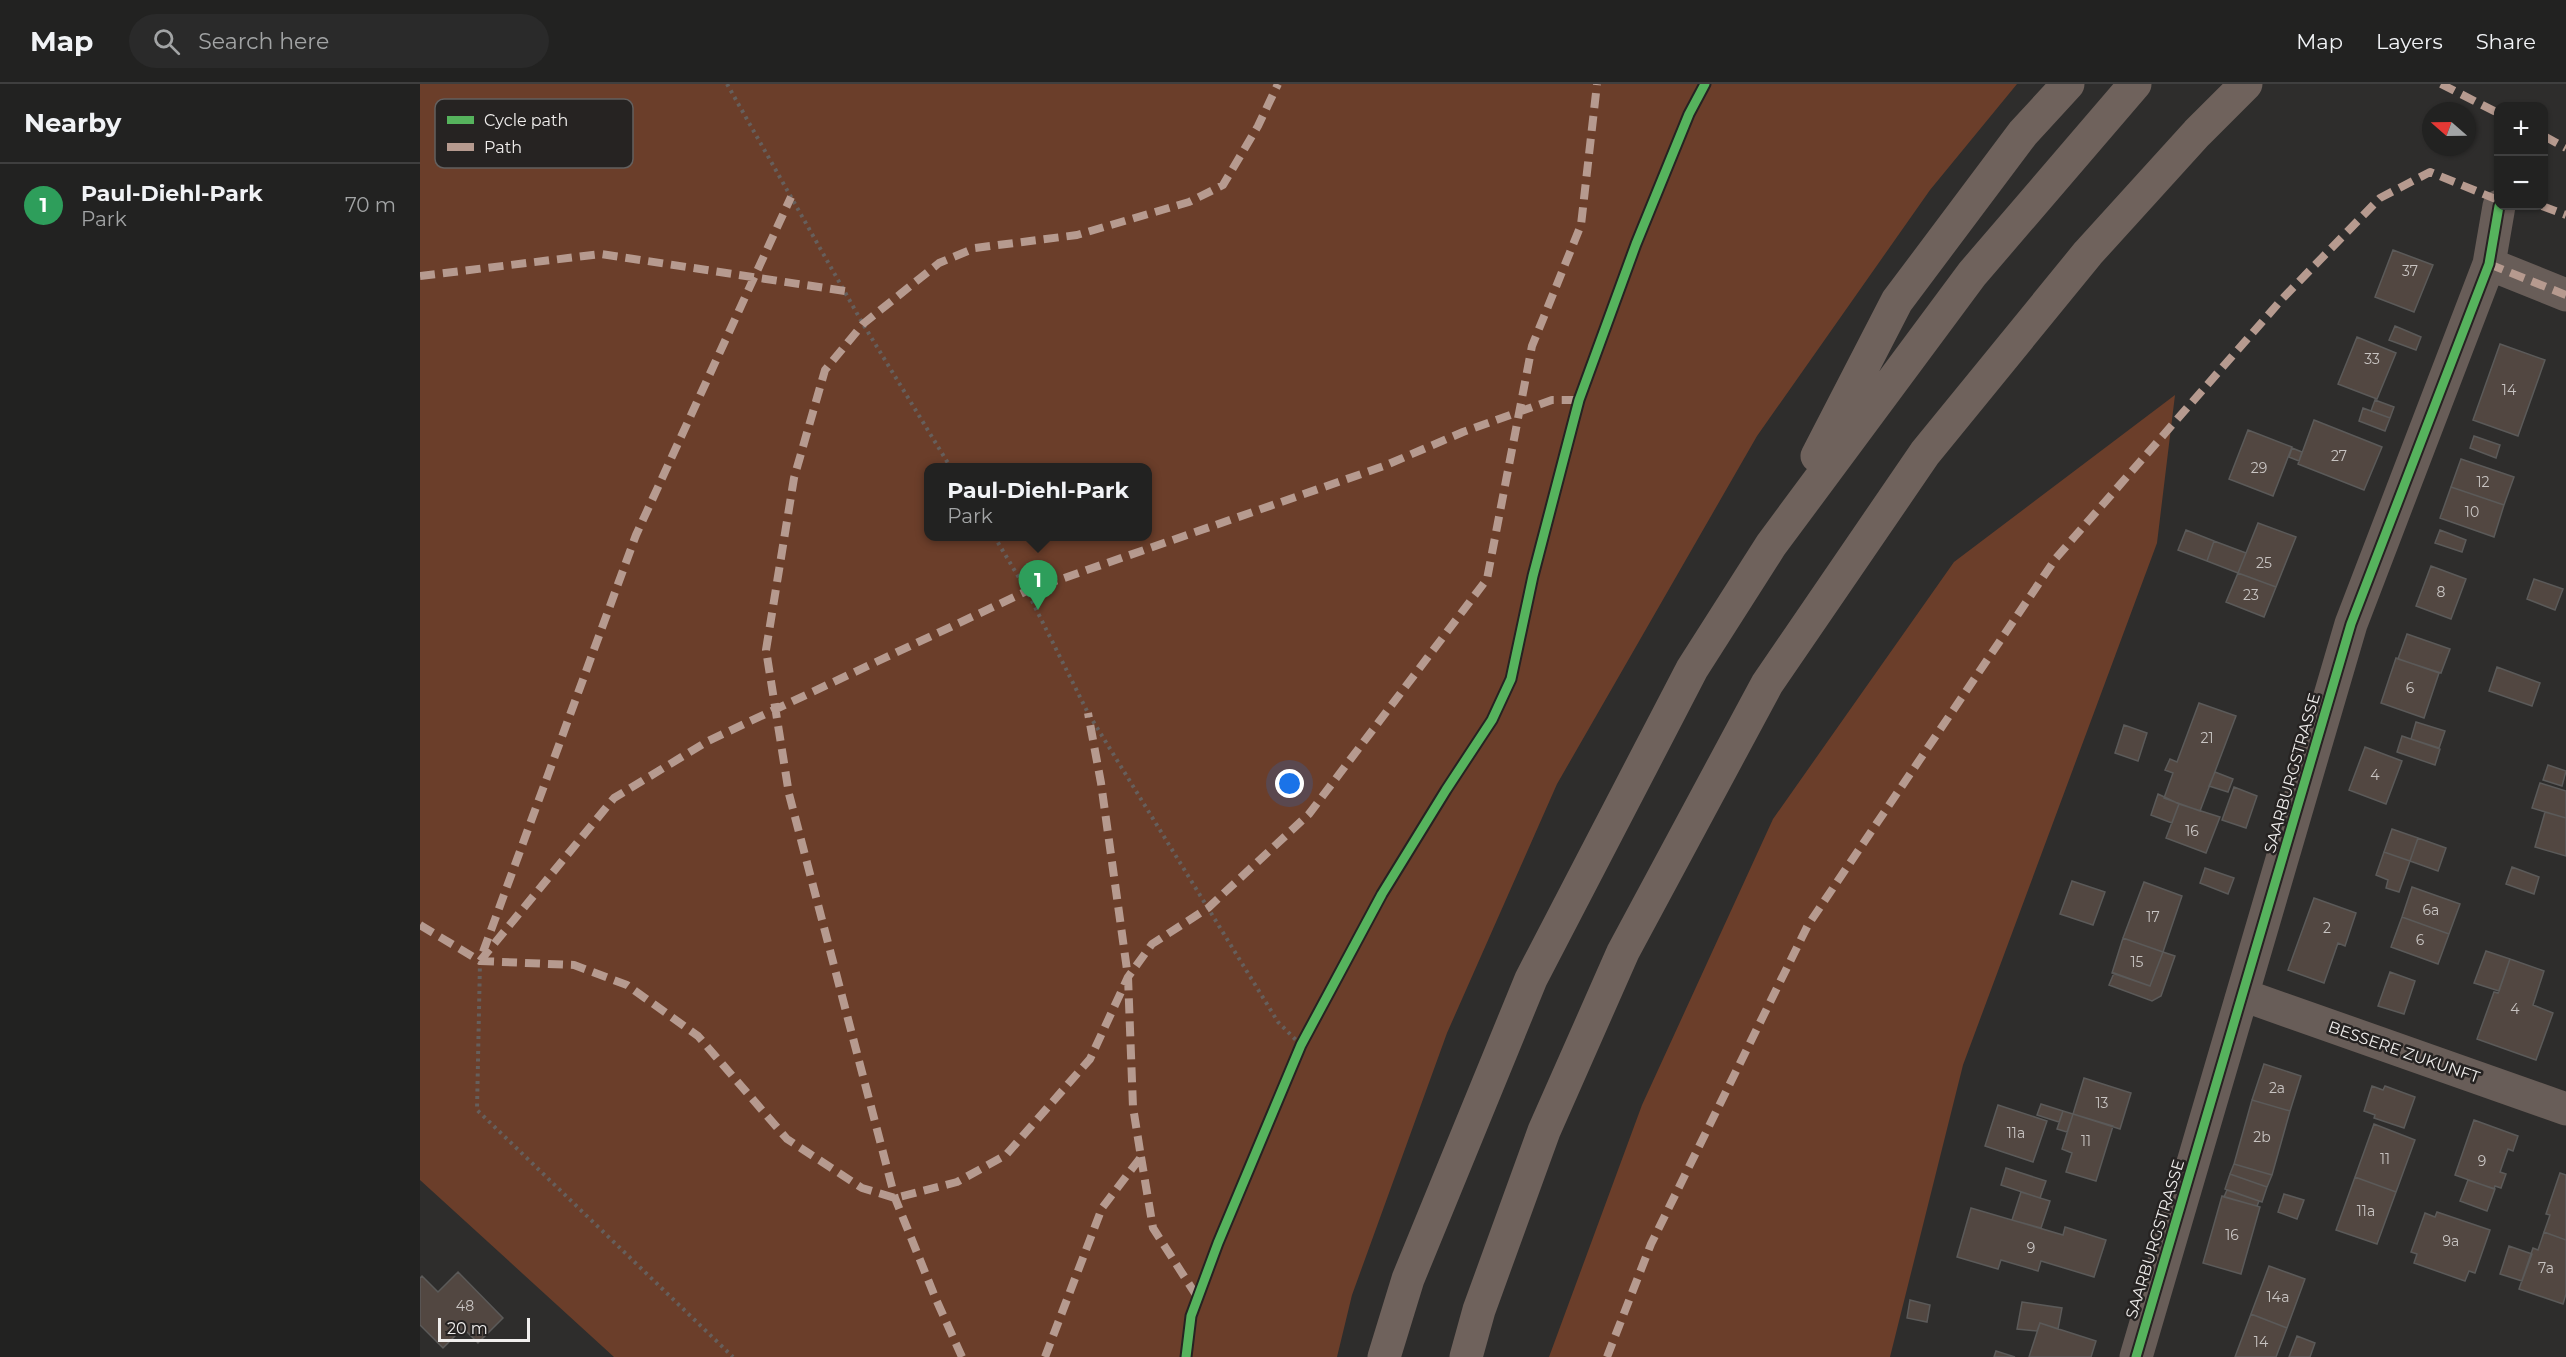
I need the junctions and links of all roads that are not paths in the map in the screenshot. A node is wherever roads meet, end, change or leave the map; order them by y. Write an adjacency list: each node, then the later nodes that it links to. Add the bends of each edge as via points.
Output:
1 (2068, 84): 7 (highway, via 2023,133 1897,301)
2 (2135, 84): 7 (highway, via 1972,274)
3 (2246, 84): 11 (highway, via 2088,253 1925,453 1767,684 1623,952 1544,1131 1479,1310)
4 (2498, 210): 5 (street, SAARBURGSTRASSE)
5 (2489, 264): 6 (street); 8 (street, SAARBURGSTRASSE, via 2351,624)
6 (2566, 295)
7 (1771, 545): 10 (highway, via 1692,669 1531,979 1408,1279)
8 (2243, 995): 9 (street, BESSERE ZUKUNFT); 12 (street, SAARBURGSTRASSE)
9 (2566, 1109)
10 (1384, 1357)
11 (1466, 1357)
12 (2136, 1357)

